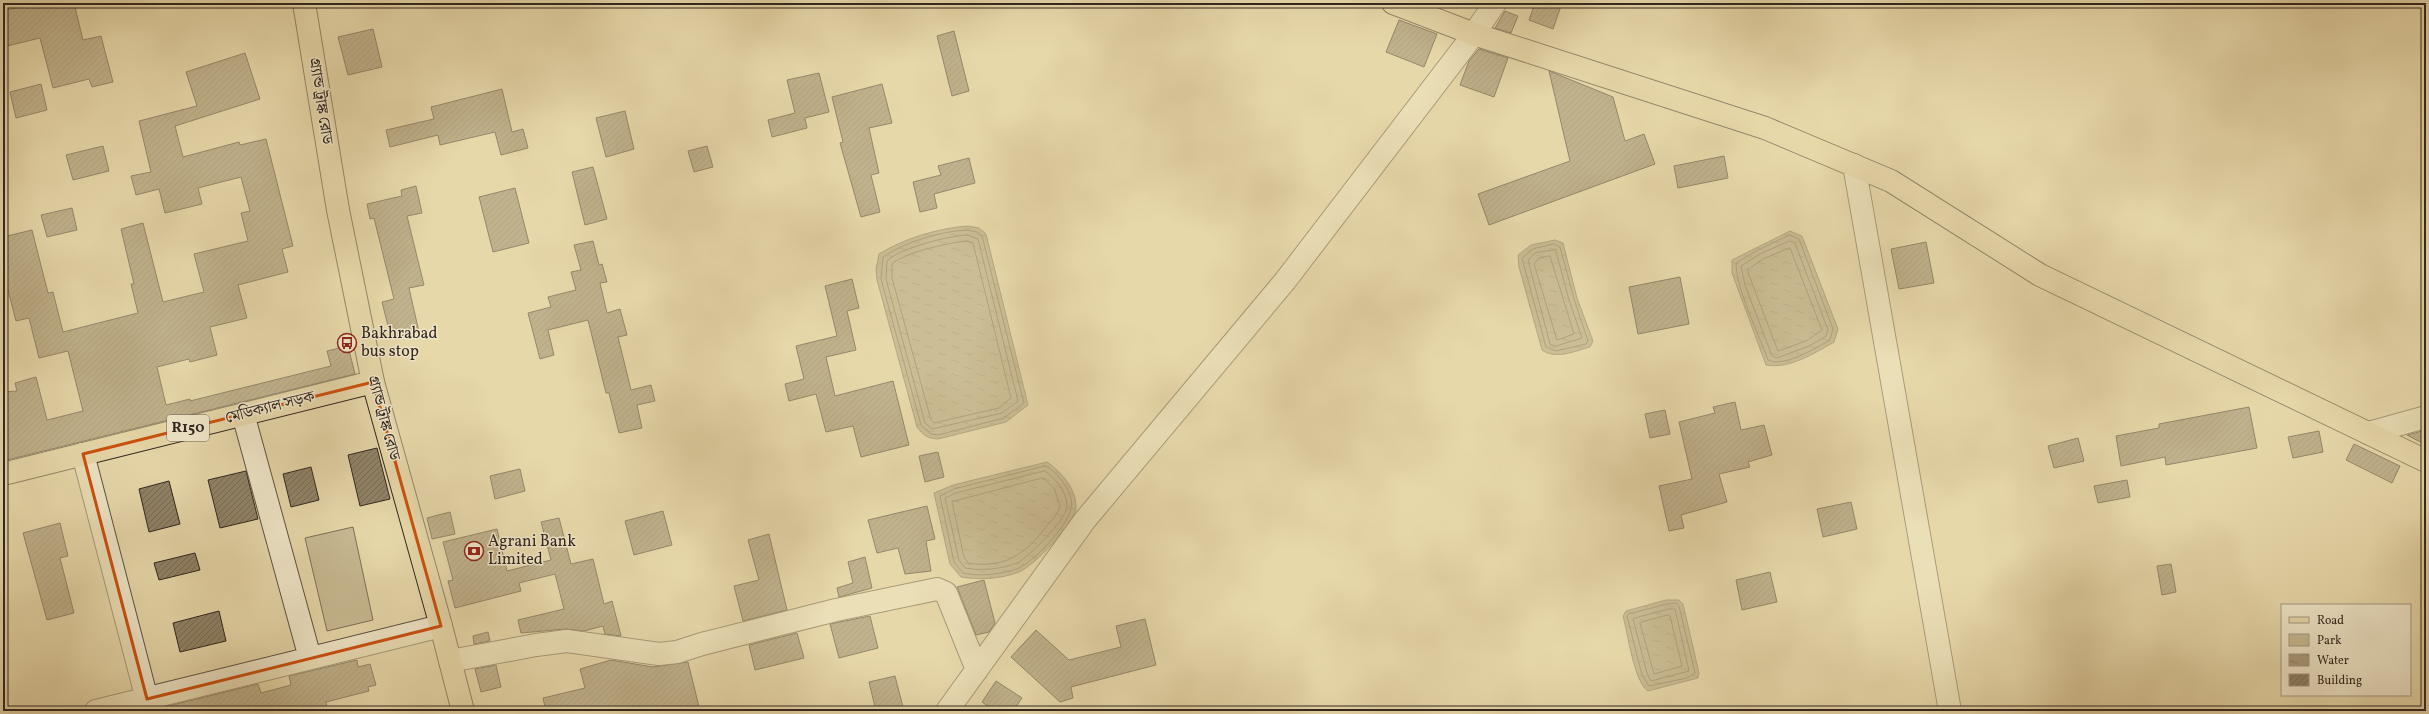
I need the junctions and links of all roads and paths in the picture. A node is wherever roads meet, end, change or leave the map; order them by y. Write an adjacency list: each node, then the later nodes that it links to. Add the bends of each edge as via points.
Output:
1 (304, 3): 7 (main road, গ্র্যান্ড ট্রাঙ্ক রোড, via 338,210)
2 (1393, 3): 4 (main road)
3 (1496, 3): 5 (street)
4 (1426, 10): 5 (main road)
5 (1474, 34): 6 (main road, via 1765,128); 17 (street, via 1284,281 1085,520)
6 (1854, 165): 10 (main road, via 1891,181 2040,275); 22 (street)
7 (373, 382): 8 (main road, মেডিক্যাল সড়ক / R150); 14 (main road, গ্র্যান্ড ট্রাঙ্ক রোড)
8 (244, 414): 11 (main road, মেডিক্যাল সড়ক / R150); 15 (street)
9 (2426, 417): 10 (street)
10 (2368, 433): 12 (main road)
11 (83, 454): 13 (main road, মেডিক্যাল সড়ক / R150); 18 (street)
12 (2426, 461)
13 (3, 474)
14 (441, 626): 15 (street); 16 (main road, গ্র্যান্ড ট্রাঙ্ক রোড)
15 (310, 658): 18 (street)
16 (450, 661): 17 (street, via 567,641 659,654 677,652 836,610 937,589 946,593); 20 (main road, গ্র্যান্ড ট্রাঙ্ক রোড)
17 (977, 670): 21 (street)
18 (148, 705): 19 (street)
19 (96, 711)
20 (463, 711)
21 (947, 711)
22 (1950, 711)

